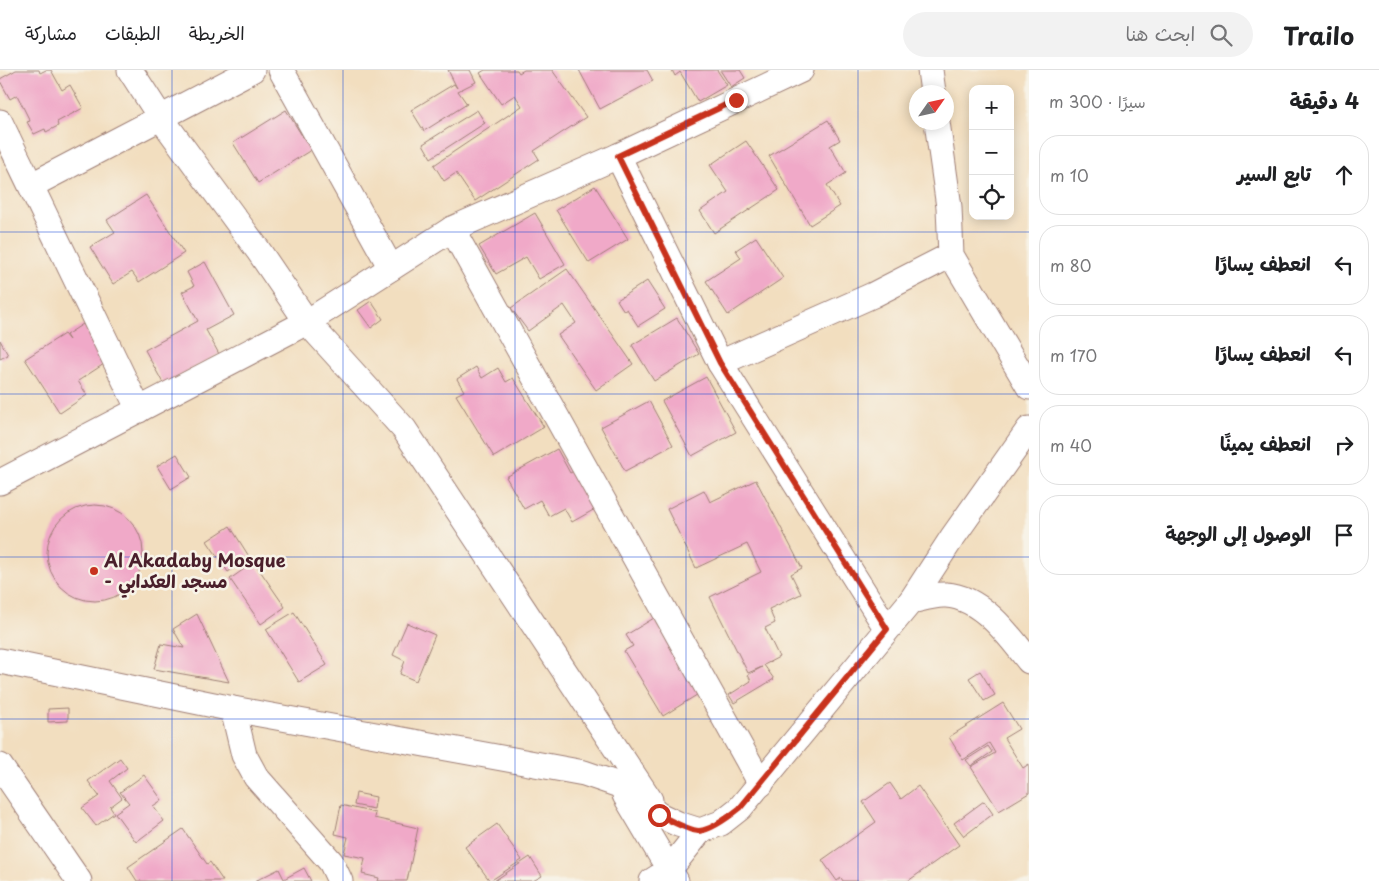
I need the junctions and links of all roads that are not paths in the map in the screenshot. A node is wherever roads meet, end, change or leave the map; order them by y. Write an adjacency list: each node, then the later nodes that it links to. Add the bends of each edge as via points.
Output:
1 (130, 70): 7 (street)
2 (252, 70): 7 (street)
3 (281, 70): 14 (street)
4 (801, 70): 10 (street)
5 (930, 70): 6 (street)
6 (932, 85)
7 (161, 118): 11 (street); 15 (street)
8 (0, 122): 11 (street)
9 (939, 130): 13 (street, via 949,207)
10 (618, 156): 12 (street); 16 (street)
11 (32, 185): 18 (street)
12 (452, 229): 14 (street); 27 (street)
13 (951, 255): 16 (street, via 872,295); 17 (street)
14 (391, 268): 15 (street)
15 (307, 322): 18 (street); 29 (street, via 404,429)
16 (720, 363): 22 (street)
17 (1029, 388)
18 (139, 410): 20 (street)
19 (1029, 429): 21 (street)
20 (0, 482)
21 (911, 601): 22 (street); 24 (street, via 945,594 971,602 1000,624)
22 (887, 629): 27 (street)
23 (0, 661): 25 (street)
24 (1029, 661)
25 (233, 709): 28 (street, via 584,773); 33 (street, via 244,755 256,777 331,862)
26 (0, 766): 32 (street)
27 (761, 784): 30 (street, via 734,813 721,823)
28 (620, 785): 29 (street); 31 (street)
29 (659, 815): 30 (street)
30 (700, 831): 31 (street)
31 (665, 877)
32 (79, 881)
33 (340, 881)

